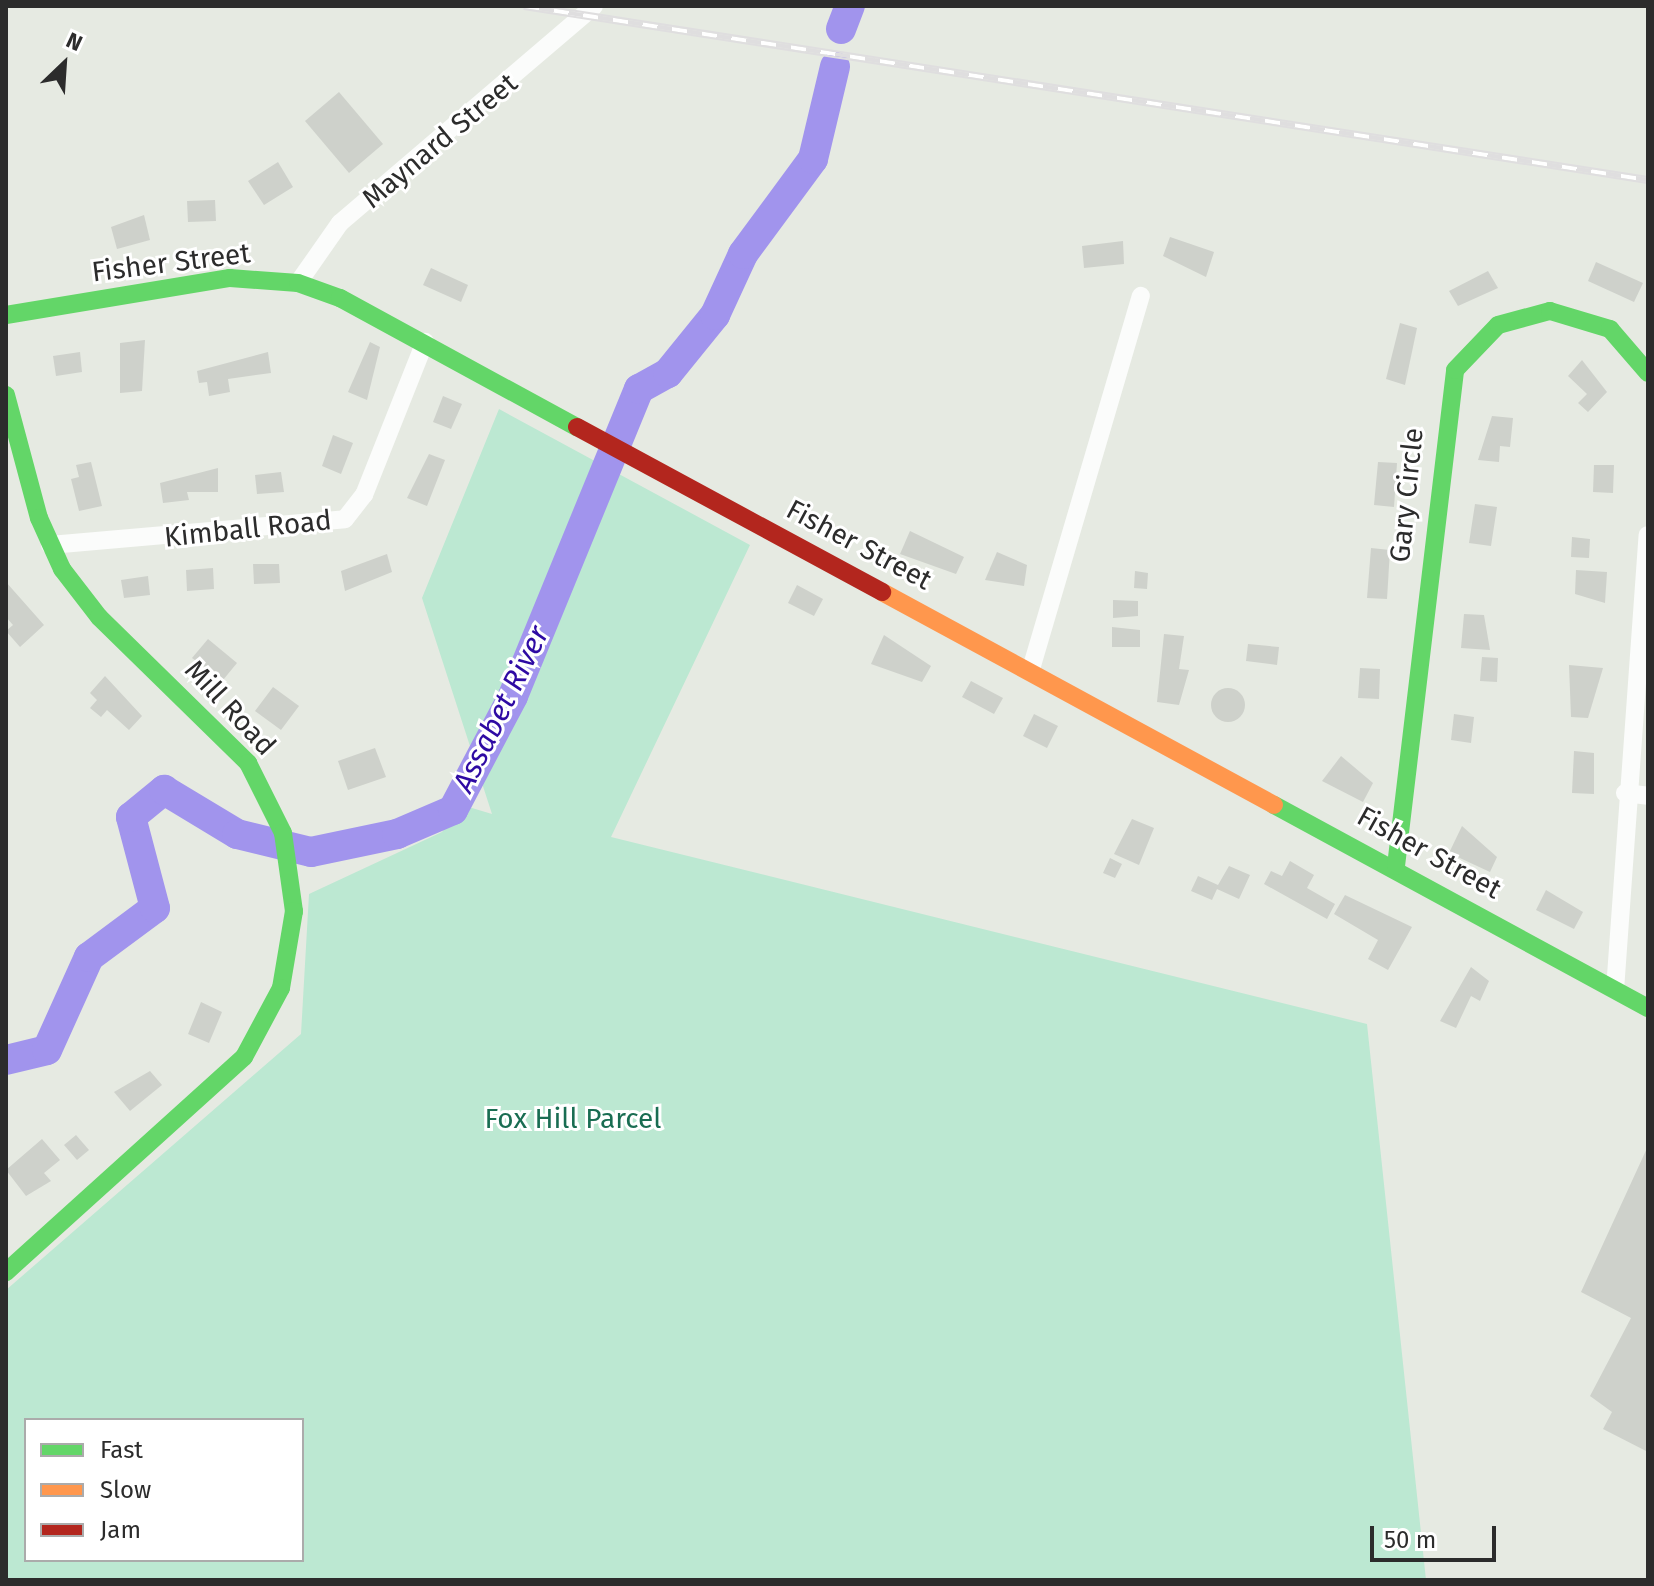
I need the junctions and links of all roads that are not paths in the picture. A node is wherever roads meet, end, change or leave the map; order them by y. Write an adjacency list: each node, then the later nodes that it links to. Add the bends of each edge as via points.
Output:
1 (594, 6): 2 (street, Maynard Street, via 340,223)
2 (298, 283): 4 (main road, Fisher Street, via 230,278); 5 (main road, Fisher Street)
3 (1141, 296): 10 (street)
4 (6, 315)
5 (425, 342): 9 (street, Kimball Road, via 364,495 345,519); 10 (main road, Fisher Street)
6 (1648, 373): 13 (main road, Gary Circle, via 1610,329 1550,311 1491,329 1455,370 1445,407)
7 (6, 395): 9 (main road, Mill Road)
8 (1648, 535): 11 (street)
9 (50, 545): 16 (main road, Mill Road, via 86,602 213,723 262,785 293,884 288,963 244,1057)
10 (1031, 669): 13 (main road, Fisher Street)
11 (1625, 793): 12 (street); 14 (street)
12 (1648, 796)
13 (1396, 866): 14 (main road, Fisher Street)
14 (1615, 990): 15 (main road, Fisher Street)
15 (1648, 1008)
16 (6, 1272)

